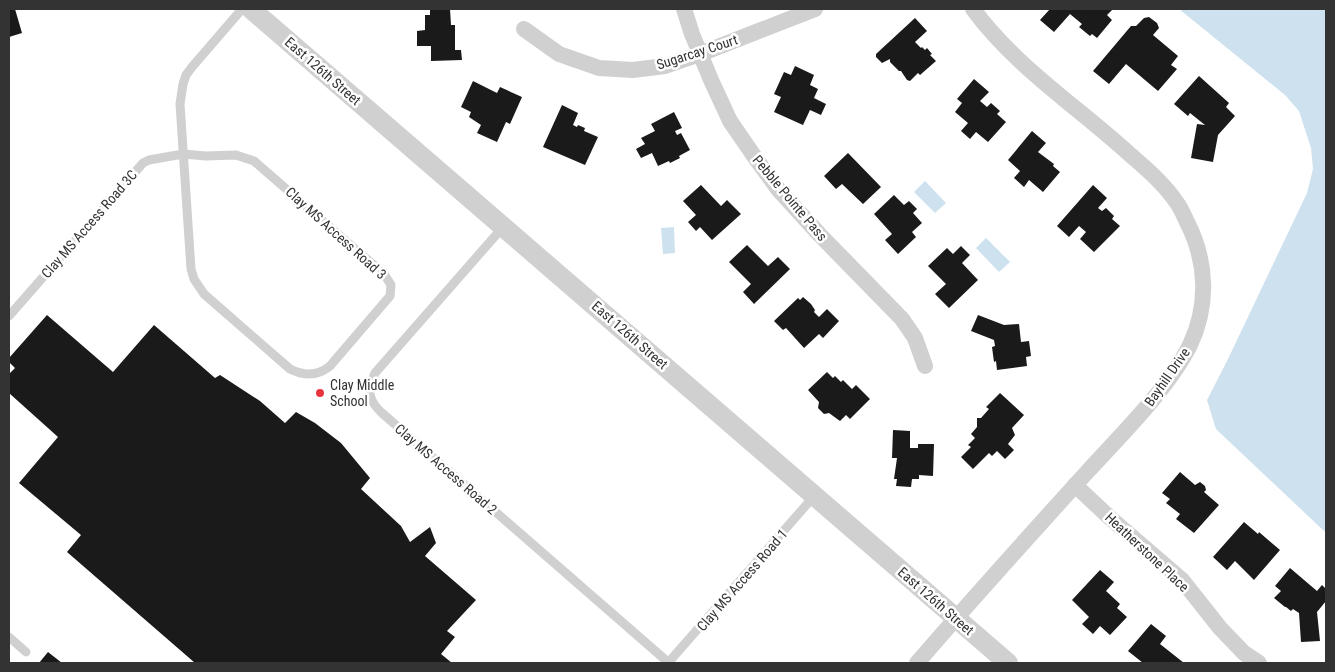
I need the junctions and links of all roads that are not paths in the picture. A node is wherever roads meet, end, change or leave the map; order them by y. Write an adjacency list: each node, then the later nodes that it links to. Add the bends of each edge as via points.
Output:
1 (242, 9): 8 (lane, Clay MS Access Road 3, via 186,75 180,104)
2 (251, 9): 9 (street, East 126th Street)
3 (684, 9): 7 (street, Pebble Pointe Pass)
4 (815, 9): 7 (street, Sugarcay Court)
5 (973, 9): 12 (street, Bayhill Drive, via 988,29 1027,67 1152,175 1178,203 1200,254 1203,299 1190,346 1138,417)
6 (524, 29): 7 (street, Sugarcay Court, via 559,54 599,68 634,70 657,67)
7 (700, 54): 11 (street, Pebble Pointe Pass, via 730,120 754,156 778,189 902,319 915,338)
8 (183, 154): 8 (lane, Clay MS Access Road 3, via 191,269 199,288 290,369 304,374 318,374 326,370 390,296 389,279 254,161 236,154); 10 (lane, Clay MS Access Road 3C, via 143,163)
9 (503, 227): 13 (street, East 126th Street); 17 (lane, Clay MS Access Road 2, via 375,373 369,392 371,402)
10 (9, 316)
11 (925, 366)
12 (1075, 485): 14 (street, Bayhill Drive); 20 (street, Heatherstone Place, via 1182,580 1220,628 1244,653)
13 (815, 495): 14 (street, East 126th Street); 17 (lane, Clay MS Access Road 1)
14 (956, 618): 18 (street, Bayhill Drive); 19 (street, East 126th Street)
15 (9, 637): 16 (lane)
16 (26, 652)
17 (669, 663)
18 (917, 663)
19 (1008, 663)
20 (1259, 663)

